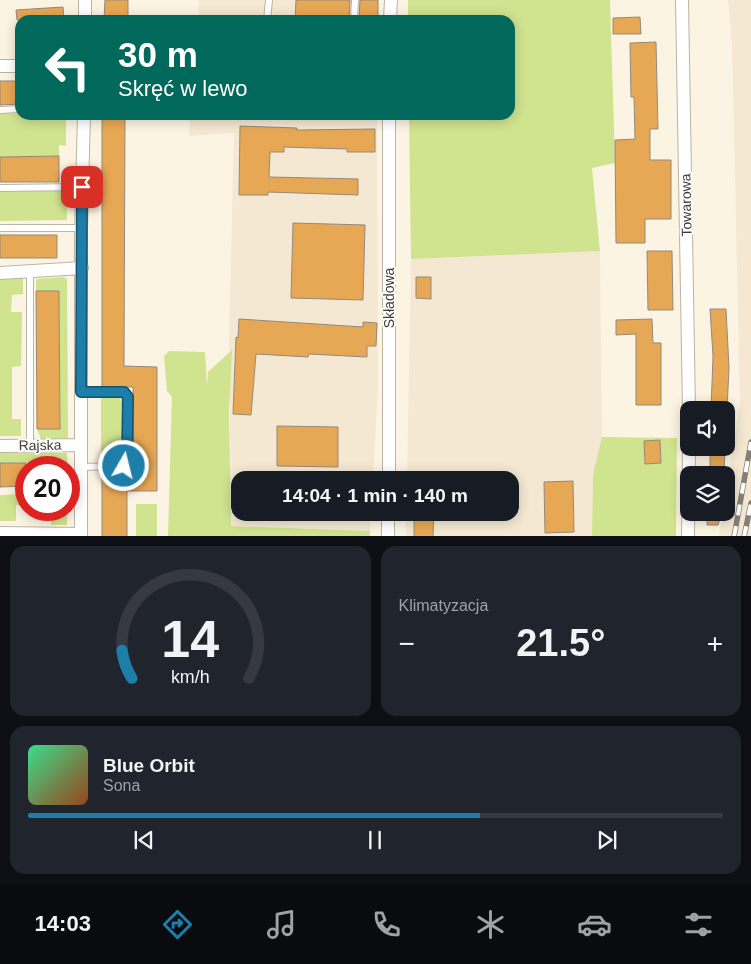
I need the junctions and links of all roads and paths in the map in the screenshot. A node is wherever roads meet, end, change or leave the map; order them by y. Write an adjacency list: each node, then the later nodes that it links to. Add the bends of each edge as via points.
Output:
1 (85, 0): 6 (street)
2 (269, 0): 7 (lane)
3 (355, 0): 8 (lane)
4 (391, 0): 9 (street)
5 (682, 0): 24 (street, Towarowa)
6 (85, 15)
7 (268, 15)
8 (354, 15)
9 (390, 15)
10 (0, 66): 11 (street)
11 (15, 66)
12 (15, 109): 13 (lane)
13 (0, 110)
14 (84, 120): 16 (street)
15 (389, 120): 31 (street, Składowa)
16 (82, 187): 17 (lane); 19 (street)
17 (0, 188)
18 (0, 228): 19 (lane)
19 (81, 228): 20 (street)
20 (82, 268): 21 (street); 23 (street)
21 (30, 270): 22 (street); 27 (lane)
22 (0, 273)
23 (81, 392): 25 (street); 30 (lane, via 124,392 128,397 127,463 124,466)
24 (689, 401)
25 (80, 445): 27 (street, Rajska); 28 (street)
26 (0, 446): 27 (street, Rajska)
27 (30, 446)
28 (80, 456)
29 (689, 456): 36 (street)
30 (80, 467): 34 (street)
31 (389, 471)
32 (388, 521): 35 (street)
33 (0, 533): 34 (street)
34 (81, 535)
35 (388, 536)
36 (688, 536)

